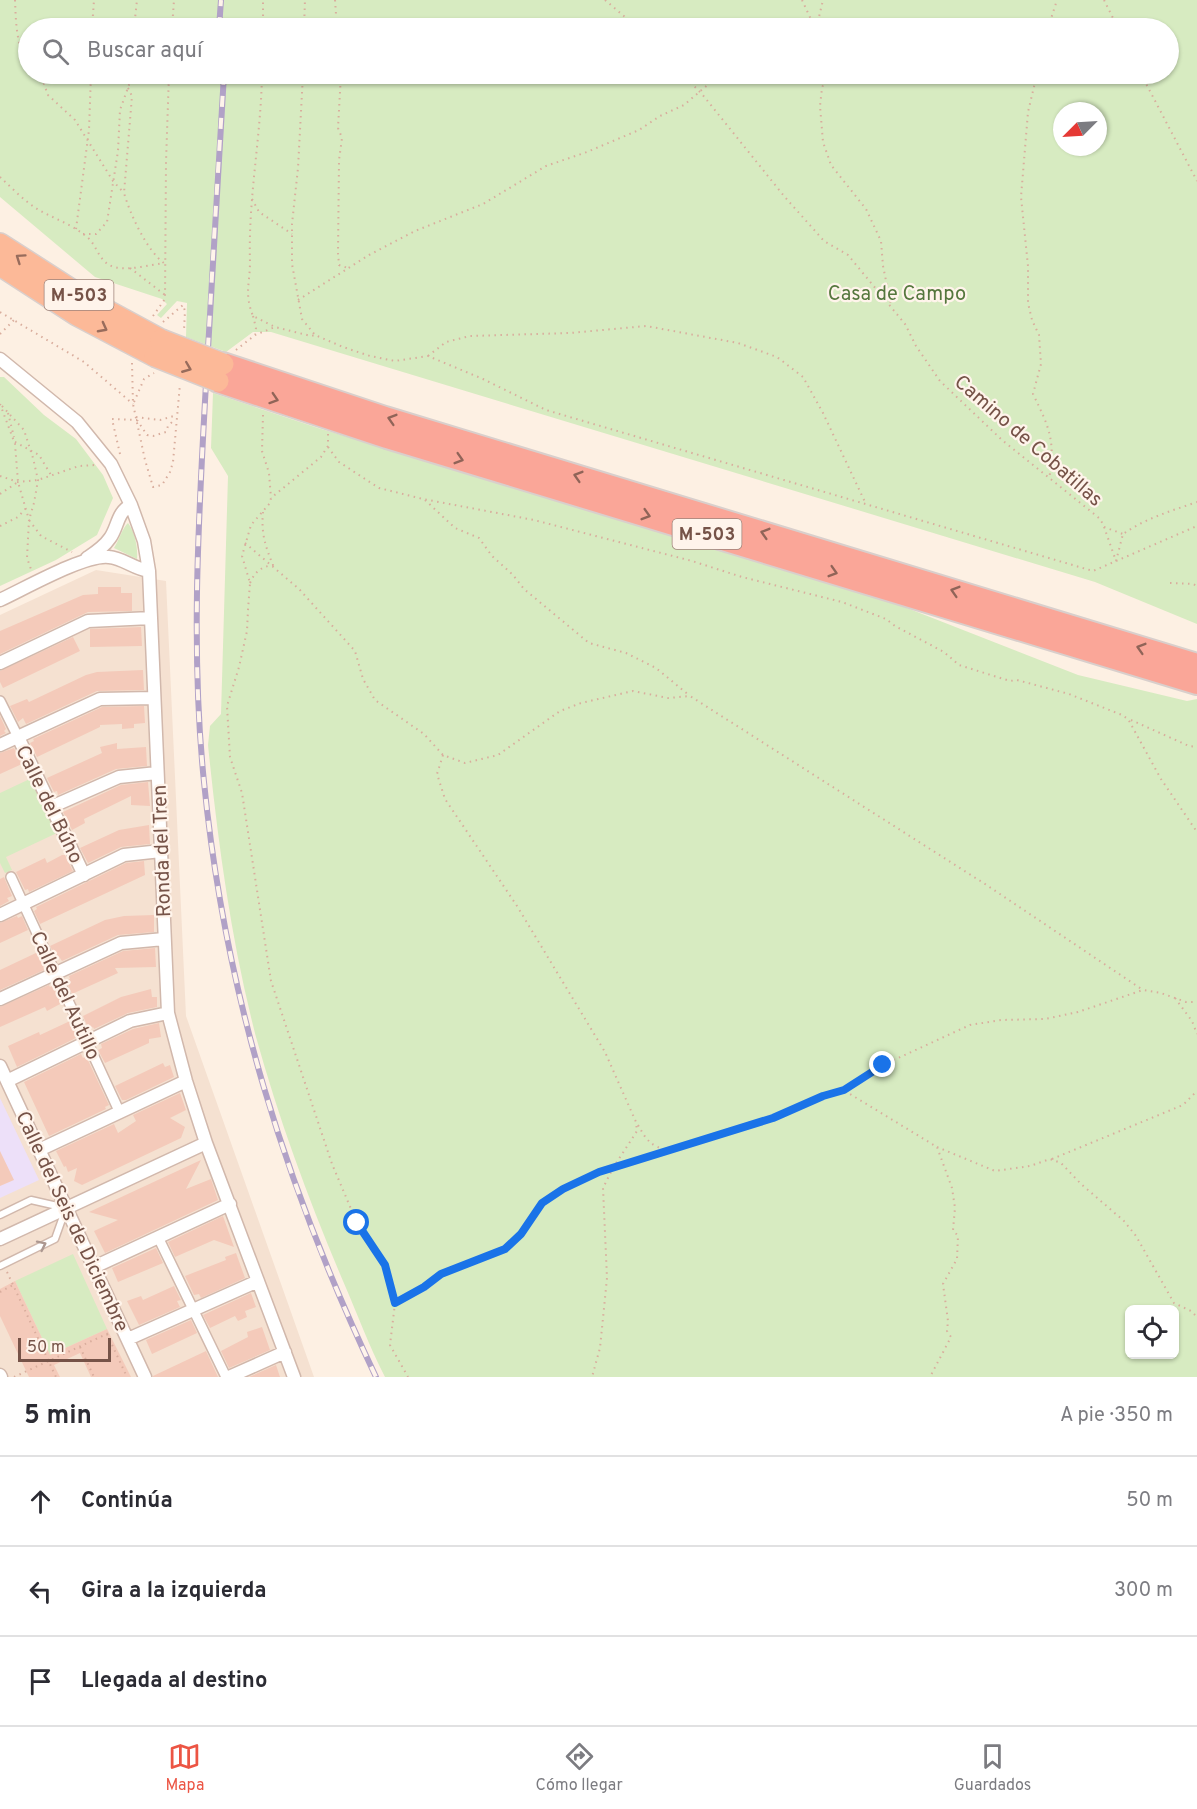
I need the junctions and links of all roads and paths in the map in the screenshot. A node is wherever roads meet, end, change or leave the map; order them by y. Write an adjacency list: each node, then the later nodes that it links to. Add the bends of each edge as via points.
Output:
1 (15, 0): 24 (path)
2 (94, 0): 13 (path)
3 (136, 0): 14 (path)
4 (174, 0): 15 (path)
5 (263, 0): 16 (path)
6 (305, 0): 17 (path)
7 (335, 0): 18 (path)
8 (605, 0): 19 (path)
9 (802, 0): 20 (path)
10 (823, 0): 21 (path)
11 (1057, 0): 22 (path)
12 (1104, 0): 23 (path)
13 (93, 18)
14 (135, 18)
15 (173, 18)
16 (263, 18)
17 (304, 18)
18 (336, 18)
19 (626, 18)
20 (810, 18)
21 (818, 18)
22 (1051, 18)
23 (1113, 18)
24 (18, 38)
25 (44, 84): 39 (path, via 48,95 75,120)
26 (90, 84): 39 (path)
27 (129, 84): 37 (path)
28 (169, 84): 49 (path)
29 (261, 84): 44 (path)
30 (302, 84): 47 (path)
31 (341, 84): 52 (path, via 338,254 339,265)
32 (692, 84): 38 (path, Camino de Cobatillas)
33 (709, 84): 38 (path)
34 (823, 84): 55 (path, via 819,106 823,142 831,165 866,209 881,241)
35 (1034, 84): 85 (path, via 1021,197 1028,303 1039,335 1041,364 1033,394 1049,426 1053,459)
36 (1146, 84): 42 (path)
37 (128, 88): 41 (path, via 120,110); 43 (path, via 132,96)
38 (700, 92): 52 (path, via 639,130 546,166 483,204 416,231); 55 (path, Camino de Cobatillas, via 784,196 824,241 848,255)
39 (87, 141): 41 (path); 45 (path)
40 (0, 177): 45 (path, via 37,209)
41 (113, 181): 43 (path); 46 (path, via 107,222 96,234)
42 (1197, 181)
43 (124, 193): 49 (path, via 138,225)
44 (252, 198): 47 (path, via 259,212); 57 (path, via 247,294)
45 (76, 229): 46 (path)
46 (83, 234): 51 (path, via 105,262)
47 (292, 234): 54 (path)
48 (0, 244): 65 (highway, M-503, one-way to 48)
49 (164, 263): 51 (path); 53 (path)
50 (0, 265): 65 (highway, M-503, one-way to 65, via 77,315)
51 (130, 268): 53 (path)
52 (348, 268): 54 (path)
53 (165, 295): 58 (path)
54 (298, 300): 63 (path, via 302,319)
55 (891, 308): 85 (path, Camino de Cobatillas, via 940,381 1002,441)
56 (0, 312): 59 (path)
57 (253, 316): 60 (path); 62 (path)
58 (152, 317)
59 (14, 320): 61 (path); 71 (path, via 84,362)
60 (275, 327): 62 (path); 63 (path)
61 (0, 334)
62 (255, 335): 69 (path)
63 (315, 335): 67 (path, via 395,361)
64 (183, 336): 65 (path, via 183,305)
65 (159, 347): 69 (highway, M-503, bridge); 71 (path)
66 (132, 356): 71 (path)
67 (428, 356): 92 (path, via 546,410); 92 (path, via 446,342 470,336 646,326 738,343 777,357 803,377)
68 (0, 359): 82 (street, Ronda del Tren, via 77,422)
69 (225, 366): 113 (highway, M-503, one-way to 69); 114 (highway, M-503, one-way to 114, via 387,437)
70 (181, 379): 75 (path)
71 (133, 404): 76 (path)
72 (1, 405): 74 (path); 78 (path)
73 (262, 408): 89 (path, via 262,451)
74 (7, 412): 78 (path); 80 (path, via 24,430)
75 (177, 416): 76 (path); 76 (path, via 166,432 153,436 147,435); 76 (path, via 170,472 167,480 156,487 151,481)
76 (136, 419): 81 (path, via 112,419)
77 (328, 431): 79 (path)
78 (15, 444): 80 (path); 87 (path)
79 (328, 446): 89 (path, via 321,457); 90 (path, via 339,462 379,488)
80 (30, 449): 83 (path, via 39,455); 86 (path)
81 (120, 454)
82 (111, 464): 83 (path, via 79,466); 93 (street, Ronda del Tren)
83 (51, 475): 86 (path)
84 (0, 476): 87 (path)
85 (1049, 479): 99 (path, Camino de Cobatillas, via 1093,511)
86 (38, 480): 87 (path); 96 (path)
87 (18, 482): 88 (path); 94 (path)
88 (0, 494)
89 (272, 498): 95 (path)
90 (423, 499): 115 (path, via 455,528 479,538 524,589 589,643 626,653 656,668); 118 (path, via 534,520 842,602 886,619 944,652 959,665 1069,694)
91 (1197, 502): 100 (path, via 1166,511)
92 (866, 503): 102 (path, via 1093,571)
93 (131, 505): 103 (street, via 121,513 106,543); 105 (street, Ronda del Tren, via 144,541)
94 (27, 507): 96 (path); 97 (path)
95 (263, 512): 101 (path, via 251,525); 104 (path, via 261,529)
96 (29, 520): 103 (path, via 41,536); 107 (path, via 27,558)
97 (0, 526)
98 (1197, 526): 102 (path)
99 (1104, 527): 100 (path); 102 (path, Camino de Cobatillas)
100 (1123, 534): 102 (path)
101 (245, 543): 104 (path); 106 (path, via 242,556)
102 (1116, 561)
103 (81, 562): 105 (street, via 112,557); 107 (street)
104 (273, 565): 106 (path, via 254,573); 122 (path, via 355,651 363,679 375,700 424,734)
105 (149, 571): 111 (street, Ronda del Tren)
106 (250, 583): 163 (path, via 247,631 227,706 230,757 242,793 271,981 332,1164 357,1223 385,1265)
107 (36, 584): 110 (street)
108 (1170, 584): 109 (path)
109 (1197, 586)
110 (0, 600)
111 (151, 618): 112 (street, via 88,621); 116 (street, Ronda del Tren)
112 (0, 663)
113 (1197, 665)
114 (1197, 683)
115 (690, 696): 122 (path, via 668,698 633,691 591,700 560,711 498,755 465,763); 133 (path)
116 (154, 698): 119 (street, via 100,699); 123 (street, Ronda del Tren)
117 (0, 701): 119 (street, Calle del Búho)
118 (1128, 719): 121 (path); 125 (path, via 1161,779)
119 (18, 737): 120 (street); 124 (street, Calle del Búho)
120 (0, 746)
121 (1197, 747)
122 (444, 755): 146 (path, via 437,774 445,799 517,906 605,1052)
123 (157, 773): 124 (street, via 119,777); 126 (street, Ronda del Tren)
124 (51, 807): 127 (street, Calle del Búho)
125 (1197, 832)
126 (161, 851): 127 (street, via 124,855); 131 (street, Ronda del Tren)
127 (84, 875): 129 (street)
128 (11, 877): 129 (street, Calle del Autillo)
129 (24, 904): 130 (street); 132 (street, Calle del Autillo)
130 (0, 915)
131 (165, 939): 132 (street, via 121,944); 137 (street, Ronda del Tren)
132 (55, 973): 135 (street); 139 (street, Calle del Autillo)
133 (1143, 990): 134 (path); 143 (path, via 1045,1019 970,1024 883,1065)
134 (1174, 997): 136 (path); 138 (path)
135 (0, 999)
136 (1197, 1002)
137 (168, 1013): 139 (street, via 130,1021); 142 (street, Ronda del Tren)
138 (1197, 1034)
139 (87, 1042): 141 (street); 145 (street, Calle del Autillo)
140 (0, 1066): 141 (street, Calle del Seis de Diciembre)
141 (7, 1081): 149 (street, Calle del Seis de Diciembre)
142 (186, 1082): 145 (street); 147 (street, Ronda del Tren)
143 (844, 1090): 148 (path); 150 (path, via 773,1118)
144 (1197, 1091): 151 (path, via 1183,1105)
145 (120, 1113): 149 (street)
146 (636, 1122): 150 (path, via 646,1140); 152 (path, via 637,1131)
147 (206, 1143): 153 (street, Ronda del Tren); 154 (street)
148 (937, 1147): 151 (path, via 995,1171); 181 (path, via 952,1188 953,1230 958,1236 957,1259 943,1284 947,1331 951,1337)
149 (39, 1150): 154 (street, Calle del Seis de Diciembre)
150 (669, 1151): 152 (path)
151 (1050, 1159): 165 (path, via 1061,1163 1124,1221 1174,1303)
152 (613, 1168): 163 (path, via 563,1189 542,1203 521,1234 505,1249 441,1274); 180 (path, via 603,1188 607,1278 600,1348)
153 (230, 1204): 156 (street); 160 (street, Ronda del Tren)
154 (66, 1208): 155 (lane, via 31,1200); 157 (street); 158 (lane, one-way to 154, via 55,1239); 159 (street, Calle del Seis de Diciembre)
155 (0, 1215)
156 (158, 1237): 159 (street); 164 (street)
157 (0, 1239)
158 (2, 1265): 161 (path)
159 (94, 1267): 166 (street, Calle del Seis de Diciembre)
160 (258, 1281): 164 (street); 170 (street, Ronda del Tren)
161 (13, 1285): 162 (path); 171 (path)
162 (0, 1292)
163 (395, 1303): 179 (path, via 390,1346)
164 (194, 1310): 168 (street); 177 (street)
165 (1197, 1317)
166 (122, 1327): 167 (path); 168 (street, Calle del Seis de Diciembre)
167 (107, 1334): 169 (path); 175 (path)
168 (128, 1339): 176 (street, Calle del Seis de Diciembre)
169 (80, 1346): 171 (path); 174 (path)
170 (285, 1352): 177 (street); 178 (street, Ronda del Tren)
171 (49, 1361): 172 (path); 173 (path)
172 (14, 1377)
173 (56, 1377)
174 (94, 1377)
175 (127, 1377)
176 (145, 1377)
177 (228, 1377)
178 (294, 1377)
179 (408, 1377)
180 (592, 1377)
181 (930, 1377)

